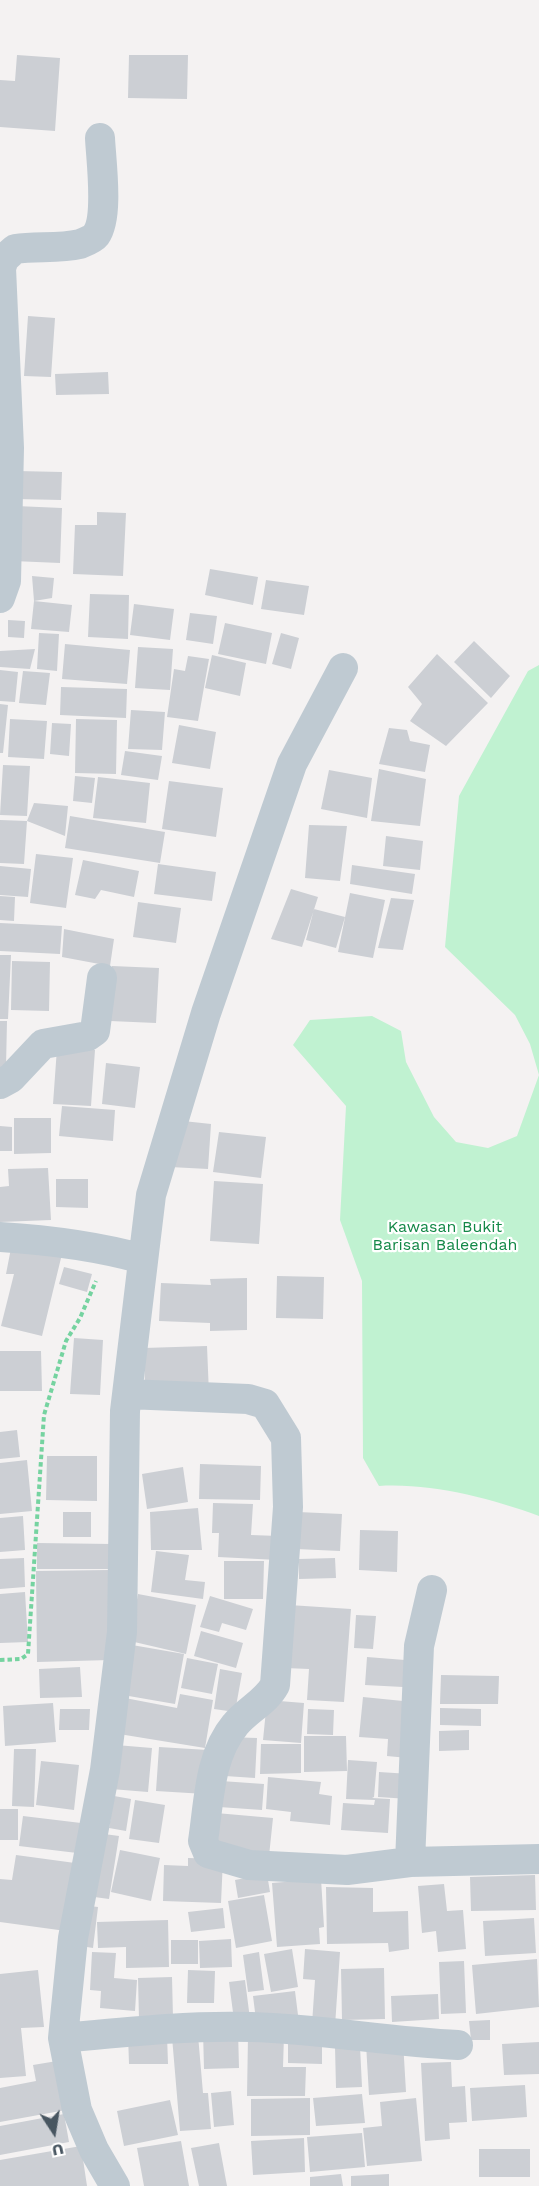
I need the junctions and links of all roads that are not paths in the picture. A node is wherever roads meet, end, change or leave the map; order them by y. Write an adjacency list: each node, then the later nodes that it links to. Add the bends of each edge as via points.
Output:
1 (100, 138): 2 (street, via 103,193 101,224 96,236 68,246 15,249 0,268 9,448 6,581)
2 (0, 598)
3 (343, 668): 7 (street, via 292,764 206,1013 151,1195)
4 (102, 978): 5 (street, via 95,1032 43,1044 11,1078)
5 (0, 1084)
6 (0, 1237): 7 (street, via 51,1240)
7 (143, 1259): 8 (street)
8 (127, 1394): 11 (street, via 248,1399 265,1404 286,1438 288,1507 275,1686 225,1737 216,1760 203,1841 205,1850 249,1865 305,1869 347,1870); 12 (street, via 122,1632 105,1770 73,1938)
9 (432, 1590): 11 (street, via 419,1646)
10 (539, 1859): 11 (street)
11 (410, 1862)
12 (63, 2038): 13 (street, via 250,2026); 14 (street, via 77,2110)
13 (458, 2045)
14 (115, 2186)

